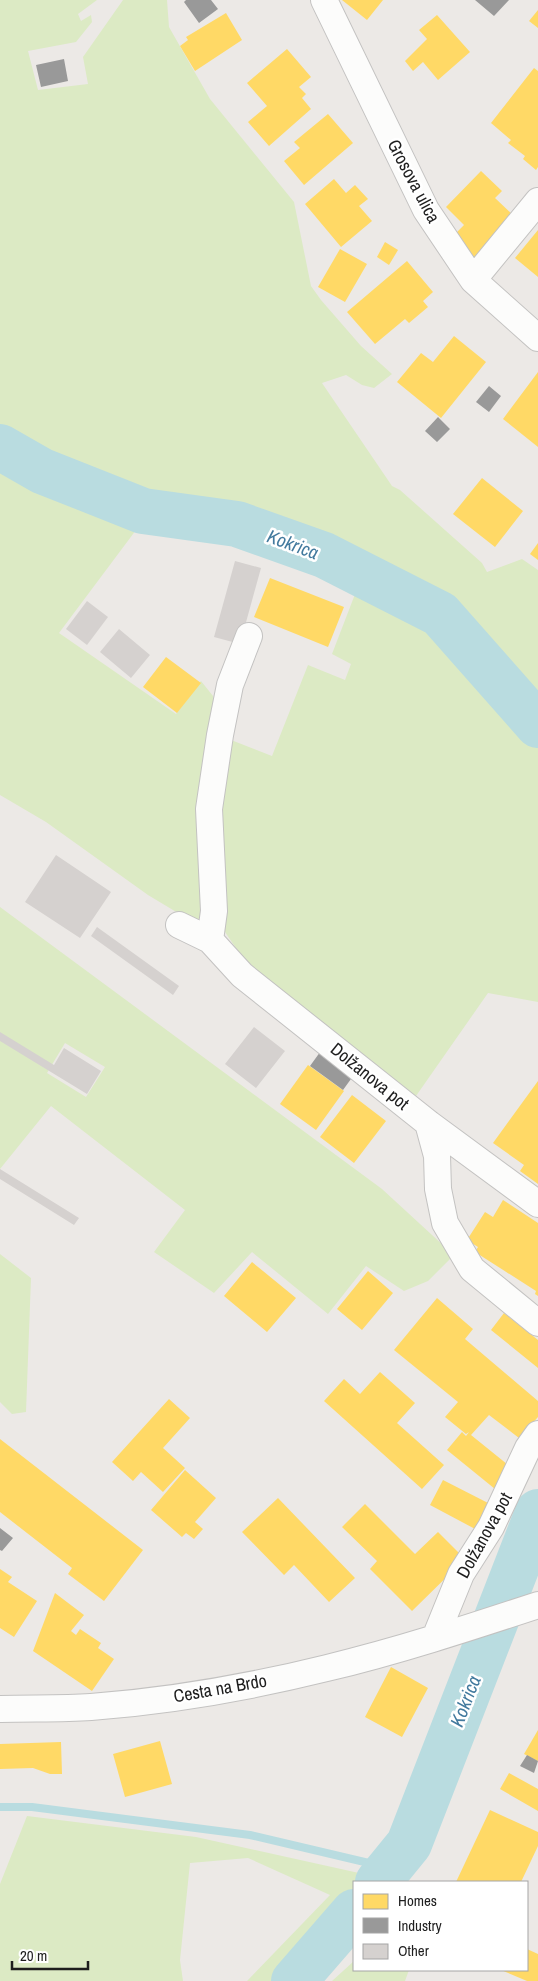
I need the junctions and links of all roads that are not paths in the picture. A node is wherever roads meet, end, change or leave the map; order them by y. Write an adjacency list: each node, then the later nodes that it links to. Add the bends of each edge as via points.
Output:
1 (324, 0): 3 (street, Grosova ulica, via 426,210)
2 (538, 201): 3 (street)
3 (473, 280): 4 (street, Grosova ulica)
4 (538, 338)
5 (249, 636): 7 (street, via 230,685 209,809 214,910)
6 (179, 924): 7 (street, Dolžanova pot)
7 (210, 940): 8 (street, Dolžanova pot, via 242,975)
8 (428, 1122): 9 (street, Dolžanova pot); 10 (street, via 437,1156 438,1189 445,1223 472,1269)
9 (538, 1204)
10 (538, 1323)
11 (538, 1434): 13 (street, Dolžanova pot, via 528,1448 491,1527 461,1574)
12 (538, 1605): 13 (street, Cesta na Brdo)
13 (435, 1638): 14 (street, Cesta na Brdo, via 327,1668 190,1694 91,1707)
14 (0, 1709)

